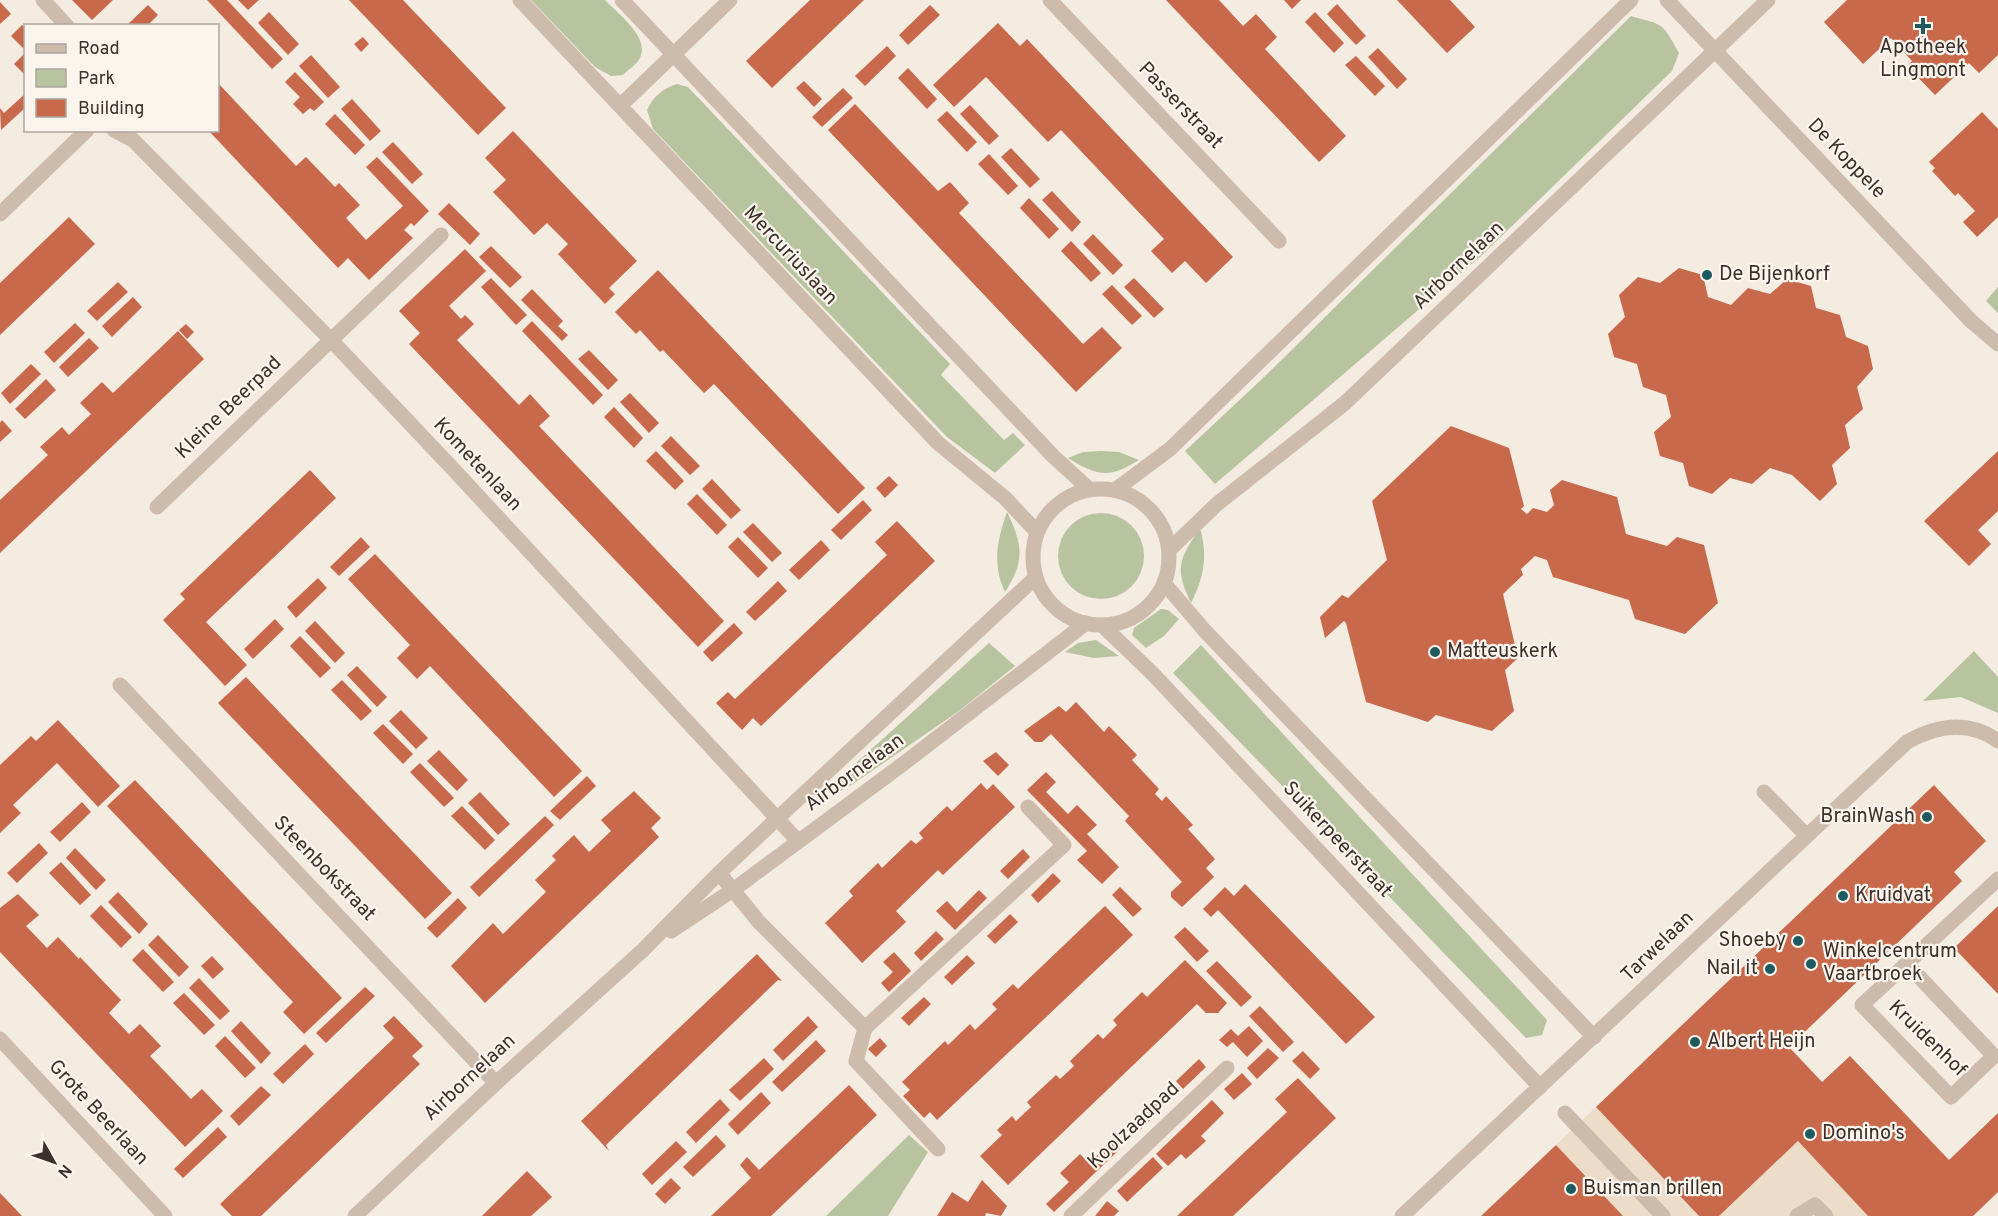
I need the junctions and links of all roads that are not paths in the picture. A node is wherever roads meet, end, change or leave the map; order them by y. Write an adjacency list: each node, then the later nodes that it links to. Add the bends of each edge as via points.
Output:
1 (43, 0): 9 (street)
2 (520, 0): 12 (street, Mercuriuslaan)
3 (622, 0): 11 (street)
4 (730, 0): 11 (street)
5 (1050, 0): 17 (street, Passerstraat)
6 (1631, 0): 21 (street, via 1170,449)
7 (1667, 0): 10 (street, De Koppele)
8 (1768, 0): 10 (street, Airbornelaan)
9 (65, 24)
10 (1715, 52): 19 (street, De Koppele, via 1971,321); 24 (street, Airbornelaan, via 1345,403 1210,509)
11 (674, 55): 12 (street); 20 (street)
12 (621, 105): 23 (street, Mercuriuslaan, via 938,443 1005,498)
13 (85, 132): 15 (street)
14 (118, 132): 18 (street, Kometenlaan, via 134,140)
15 (0, 214)
16 (441, 235): 18 (street, Kleine Beerpad)
17 (1279, 241)
18 (331, 340): 22 (street, Kleine Beerpad); 33 (street, Kometenlaan)
19 (1998, 344)
20 (1089, 489): 21 (street); 23 (street, via 1058,504)
21 (1115, 490): 24 (street, via 1132,496 1157,518)
22 (157, 507)
23 (1037, 532): 25 (street, via 1033,554)
24 (1169, 550): 26 (street)
25 (1036, 577): 27 (street, via 1054,607); 33 (street, Airbornelaan)
26 (1164, 583): 28 (street, via 1154,600 1139,613 1121,622); 42 (street, via 1205,631)
27 (1086, 623): 28 (street); 35 (street, Airbornelaan)
28 (1102, 625): 46 (street, Suikerpeerstraat, via 1153,674)
29 (120, 686): 45 (street, Steenbokstraat)
30 (1998, 741): 34 (street, Tarwelaan, via 1974,729 1953,727 1934,729 1907,742)
31 (1764, 792): 34 (street)
32 (1028, 807): 41 (street, via 1064,845)
33 (777, 820): 35 (street, Kometenlaan); 36 (street, Airbornelaan)
34 (1806, 835): 42 (street, Tarwelaan)
35 (798, 841): 38 (street, Airbornelaan)
36 (719, 873): 38 (street); 39 (street, Airbornelaan)
37 (1998, 879): 40 (street, Kruidenhof)
38 (733, 890): 39 (street, Airbornelaan); 41 (street, via 759,922)
39 (643, 950): 45 (street, Airbornelaan)
40 (1907, 964): 40 (street, Kruidenhof, via 1862,1005 1951,1096 1994,1056)
41 (865, 1028): 48 (street, via 856,1061)
42 (1594, 1037): 46 (street, Tarwelaan)
43 (0, 1040): 49 (street, Grote Beerlaan)
44 (1227, 1068): 51 (street, Koolzaadpad)
45 (496, 1083): 50 (street, Airbornelaan)
46 (1540, 1086): 52 (street, Tarwelaan)
47 (1565, 1113): 53 (street)
48 (938, 1149)
49 (165, 1216)
50 (355, 1216)
51 (1071, 1216)
52 (1402, 1216)
53 (1663, 1216)
54 (1797, 1216): 55 (street, via 1815,1205)
55 (1826, 1216)

